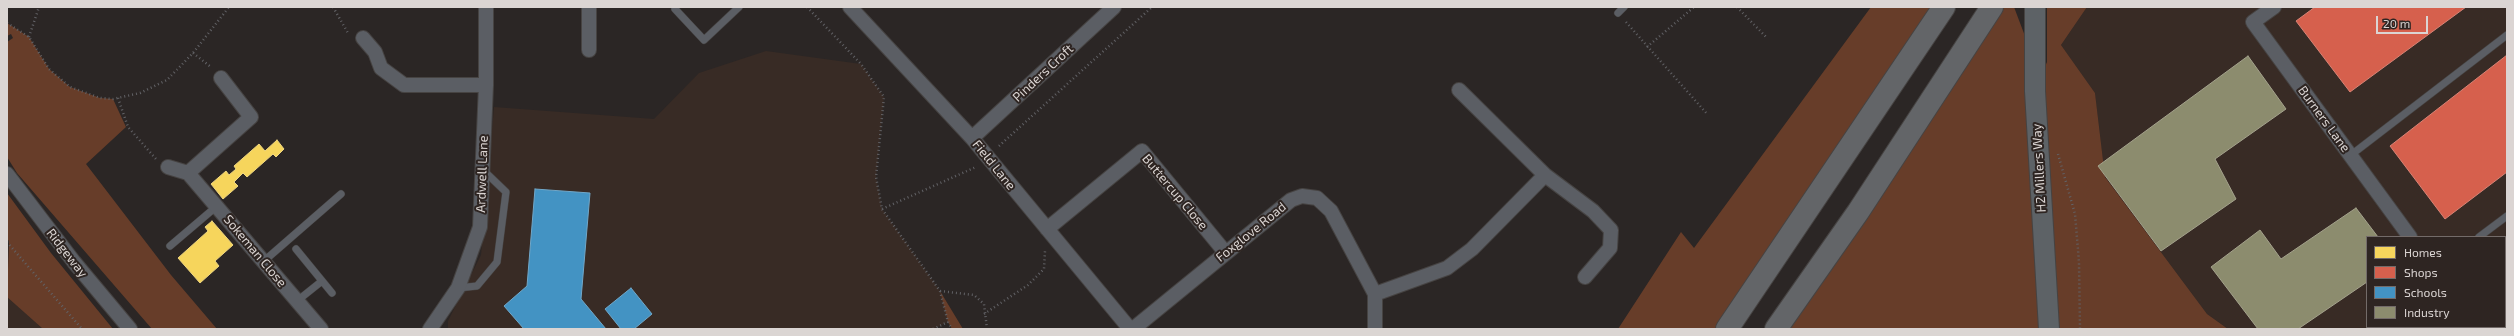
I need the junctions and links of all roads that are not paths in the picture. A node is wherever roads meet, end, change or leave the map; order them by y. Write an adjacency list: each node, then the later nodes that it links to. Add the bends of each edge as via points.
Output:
1 (486, 7): 17 (street, Ardwell Lane)
2 (589, 7): 15 (street)
3 (739, 7): 11 (lane, via 704,40)
4 (850, 7): 19 (street, Field Lane)
5 (1114, 7): 19 (street, Pinders Croft)
6 (1624, 7): 12 (lane)
7 (1944, 7): 47 (highway)
8 (1992, 7): 48 (highway, via 1858,212)
9 (2035, 7): 49 (street, H2 Millers Way, via 2034,60)
10 (2274, 7): 20 (street, Burners Lane, via 2254,22)
11 (675, 10)
12 (1618, 13)
13 (2507, 35): 20 (lane)
14 (363, 38): 17 (street, via 375,52 381,68 404,85)
15 (589, 50)
16 (221, 78): 23 (street, via 251,116)
17 (486, 85): 22 (street, Ardwell Lane)
18 (1459, 90): 25 (street)
19 (972, 138): 29 (street, Field Lane)
20 (2351, 155): 30 (street, Burners Lane)
21 (168, 167): 23 (street)
22 (482, 170): 38 (street, Ardwell Lane, via 480,227); 38 (lane, via 506,192 497,262 477,286)
23 (188, 173): 27 (street, Sokeman Close)
24 (7, 174): 42 (street, Ridgeway, via 74,262)
25 (1545, 175): 36 (street, via 1593,211 1611,230 1610,248); 40 (street, via 1472,249 1447,268)
26 (341, 194): 35 (lane)
27 (217, 206): 32 (lane); 35 (street, Sokeman Close)
28 (2507, 216): 31 (lane)
29 (1047, 229): 34 (street, Buttercup Close, via 1142,151); 45 (street, Field Lane)
30 (2409, 236)
31 (2480, 236)
32 (170, 246)
33 (296, 249): 37 (lane)
34 (1225, 252): 40 (street, Foxglove Road, via 1291,200 1302,196 1317,198 1331,211); 45 (street, Foxglove Road)
35 (264, 261): 41 (street, Sokeman Close)
36 (1584, 277)
37 (322, 280): 39 (lane); 41 (lane)
38 (458, 288): 44 (street, Ardwell Lane)
39 (332, 293)
40 (1375, 294): 46 (street, Foxglove Road)
41 (297, 301): 43 (street, Sokeman Close)
42 (130, 329)
43 (321, 329)
44 (430, 329)
45 (1131, 329)
46 (1375, 329)
47 (1727, 329)
48 (1776, 329)
49 (2049, 329)

